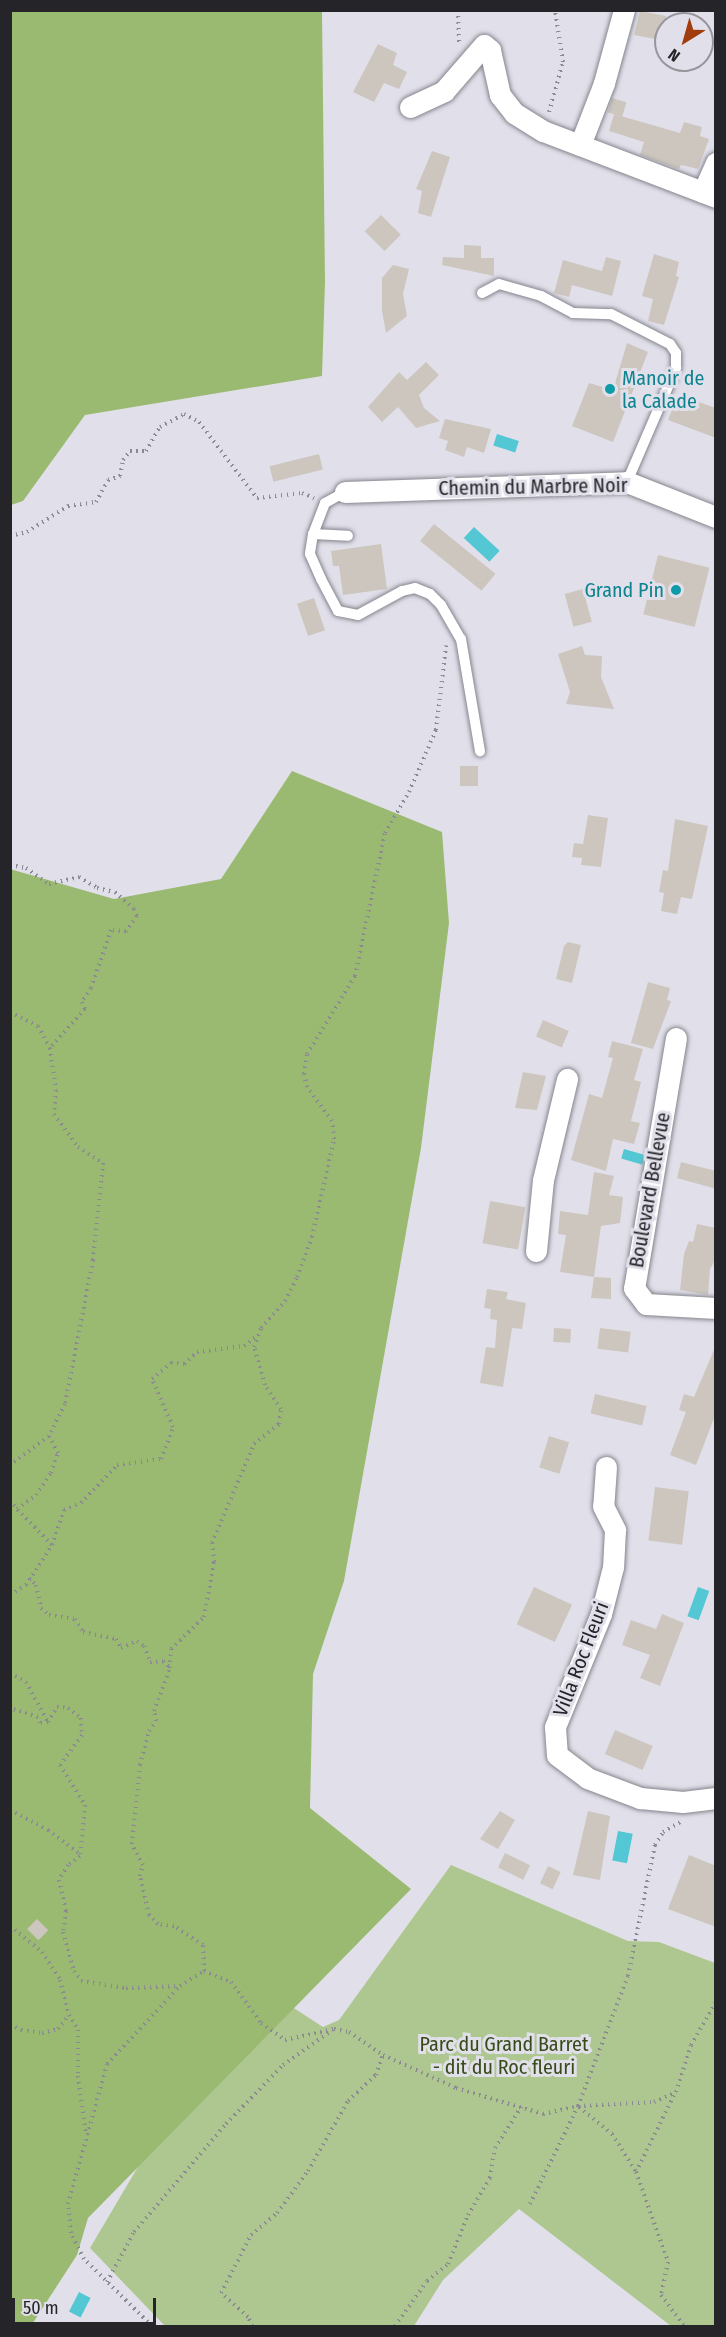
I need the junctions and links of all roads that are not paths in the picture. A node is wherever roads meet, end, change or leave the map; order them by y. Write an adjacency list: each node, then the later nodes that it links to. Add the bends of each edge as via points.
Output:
1 (624, 10): 3 (street, via 604,83)
2 (410, 107): 3 (street, via 444,91 484,45 490,51 500,94 514,113 543,131)
3 (580, 145): 5 (street)
4 (716, 163): 5 (street)
5 (709, 195)
6 (482, 293): 7 (lane, via 499,284 541,296 573,313 611,314 670,344 676,353 676,368)
7 (627, 482): 8 (street, Chemin du Marbre Noir); 9 (street, Chemin du Marbre Noir)
8 (345, 492): 10 (lane, via 320,501)
9 (716, 518)
10 (313, 534): 11 (lane); 12 (lane, via 310,554 338,611 358,615 415,588 430,594 445,612 461,639)
11 (348, 536)
12 (480, 751)
13 (676, 1038): 16 (street, Boulevard Bellevue, via 634,1288 646,1304)
14 (567, 1079): 15 (street, via 543,1180)
15 (536, 1251)
16 (716, 1308)
17 (606, 1467): 18 (street, Villa Roc Fleuri, via 603,1506 615,1530 613,1567 601,1614 555,1727 557,1755 587,1778 640,1798 683,1802)
18 (716, 1798)

